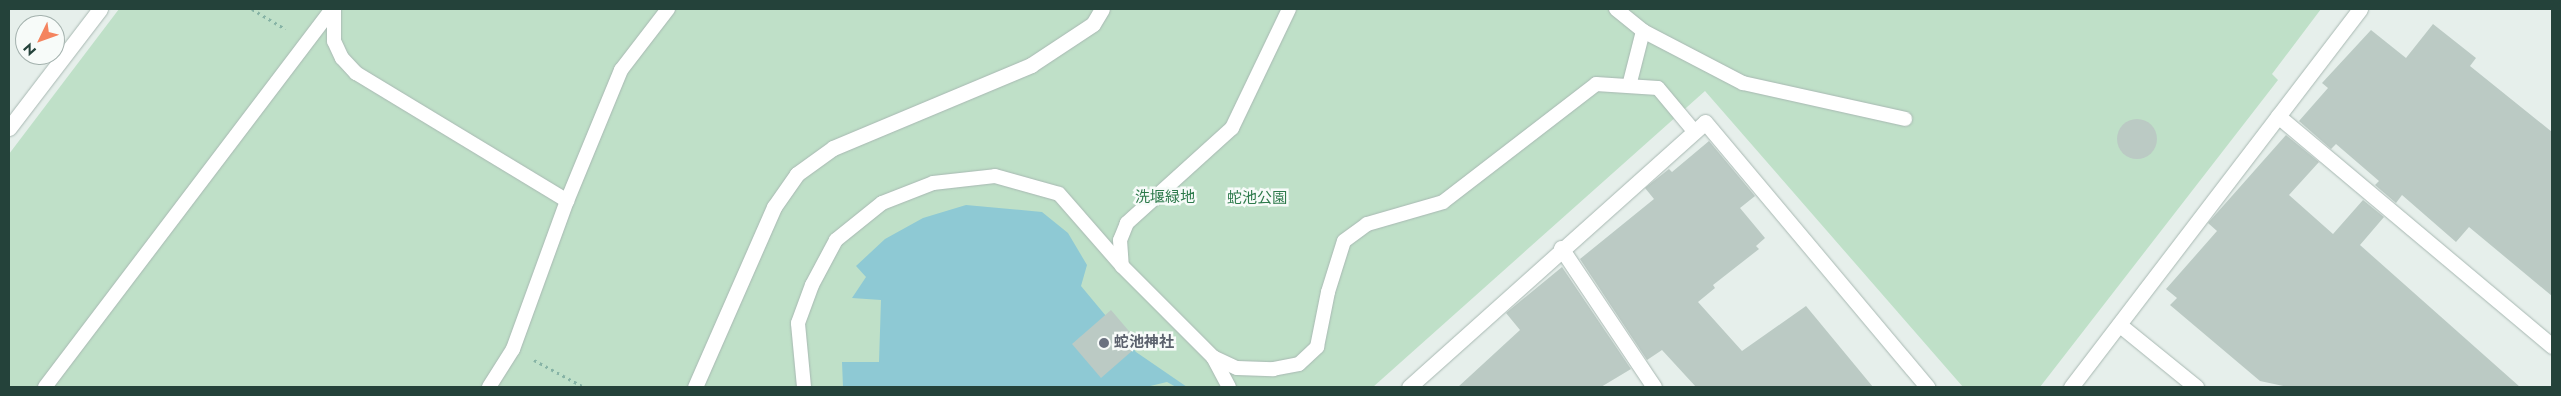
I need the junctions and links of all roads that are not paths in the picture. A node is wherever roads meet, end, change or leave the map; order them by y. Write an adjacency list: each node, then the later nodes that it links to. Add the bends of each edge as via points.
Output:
1 (100, 9): 12 (street)
2 (333, 9): 14 (lane, via 334,41 342,58 356,73); 20 (lane)
3 (668, 9): 14 (lane, via 621,70)
4 (1102, 9): 22 (street, via 1093,24 1031,65 833,148 796,174 774,207)
5 (1289, 9): 16 (lane, via 1232,128 1127,223 1120,240)
6 (1616, 9): 8 (lane)
7 (2360, 9): 10 (street)
8 (1643, 31): 9 (lane); 11 (lane, via 1744,84)
9 (1629, 86): 13 (lane, via 1658,88); 19 (lane, via 1596,84 1443,202 1367,224 1344,241 1328,292 1317,347 1299,364 1273,369 1236,368)
10 (2278, 116): 17 (street); 18 (street)
11 (1905, 119)
12 (9, 128)
13 (1694, 131): 15 (street); 27 (street, via 1705,122)
14 (567, 200): 21 (lane, via 513,349)
15 (1561, 248): 25 (street); 26 (street)
16 (1122, 266): 19 (lane); 23 (lane, via 1059,194 995,176 933,183 882,203 836,240 812,285 798,323)
17 (2121, 326): 28 (street); 29 (street)
18 (2552, 346)
19 (1213, 357): 24 (lane)
20 (45, 387)
21 (489, 387)
22 (695, 387)
23 (804, 387)
24 (1228, 387)
25 (1408, 387)
26 (1654, 387)
27 (1926, 387)
28 (2071, 387)
29 (2196, 387)

